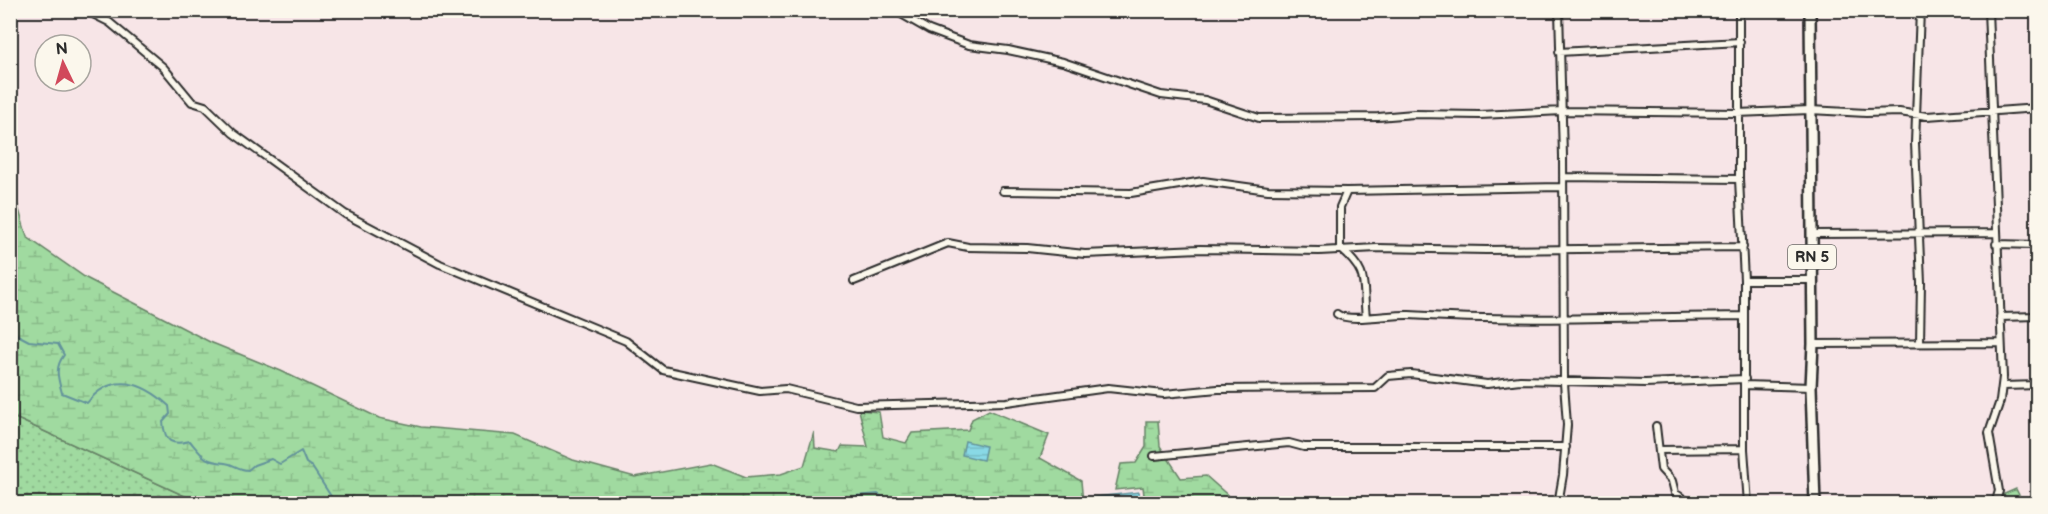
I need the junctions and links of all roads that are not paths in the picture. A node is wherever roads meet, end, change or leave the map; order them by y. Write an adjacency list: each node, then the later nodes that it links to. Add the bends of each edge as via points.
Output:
1 (85, 10): 41 (street, via 109,22 154,60 192,102 205,106 233,133 345,214 440,264 626,341 659,368 688,377 760,391 786,389 856,405 1007,402 1108,388 1164,394 1218,388 1375,388 1388,376 1411,374 1487,384 1520,380)
2 (894, 10): 12 (street, via 929,30 969,45 1068,64 1161,95 1204,100 1259,118)
3 (1559, 10): 9 (street)
4 (1739, 10): 8 (street)
5 (1810, 10): 11 (main road, RN 5)
6 (1920, 10): 15 (street)
7 (1988, 10): 14 (street)
8 (1740, 42): 9 (street); 13 (street)
9 (1559, 52): 12 (street)
10 (2037, 108): 14 (street)
11 (1810, 110): 13 (street); 15 (street); 22 (main road, RN 5)
12 (1562, 111): 13 (street); 16 (street)
13 (1737, 113): 17 (street)
14 (1991, 113): 15 (street); 21 (street)
15 (1916, 114): 23 (street)
16 (1563, 177): 17 (street); 18 (street)
17 (1738, 179): 26 (street)
18 (1563, 187): 20 (street); 28 (street)
19 (1003, 191): 20 (street, via 1131,193 1203,181 1268,190)
20 (1347, 191): 27 (street, via 1340,207)
21 (1996, 233): 23 (street); 24 (street)
22 (1813, 234): 23 (street); 30 (main road, RN 5)
23 (1917, 234): 38 (street)
24 (1996, 244): 25 (street); 36 (street)
25 (2037, 245)
26 (1743, 247): 28 (street); 29 (street)
27 (1340, 249): 28 (street); 31 (street, via 1085,254 948,243); 35 (street, via 1358,264 1362,274)
28 (1562, 249): 37 (street)
29 (1744, 280): 30 (street); 33 (street)
30 (1812, 280): 40 (main road, RN 5)
31 (854, 281)
32 (1337, 314): 35 (street, via 1344,319)
33 (1743, 316): 37 (street); 42 (street)
34 (2037, 316): 36 (street)
35 (1366, 317): 37 (street)
36 (2000, 317): 39 (street)
37 (1564, 318): 41 (street)
38 (1920, 343): 39 (street); 40 (street)
39 (2001, 343): 43 (street)
40 (1813, 344): 45 (main road, RN 5)
41 (1564, 382): 42 (street, via 1645,383 1708,378); 47 (street)
42 (1744, 382): 45 (street); 48 (street)
43 (2002, 386): 44 (street); 55 (street, via 1989,433 2000,491)
44 (2037, 386)
45 (1811, 387): 54 (main road, RN 5)
46 (1656, 426): 49 (street)
47 (1566, 447): 50 (street, via 1304,447 1289,443); 51 (street)
48 (1744, 449): 49 (street); 53 (street)
49 (1659, 450): 52 (street, via 1661,469 1672,481 1675,493)
50 (1154, 456)
51 (1558, 504)
52 (1691, 504)
53 (1748, 504)
54 (1815, 504)
55 (1995, 504)

